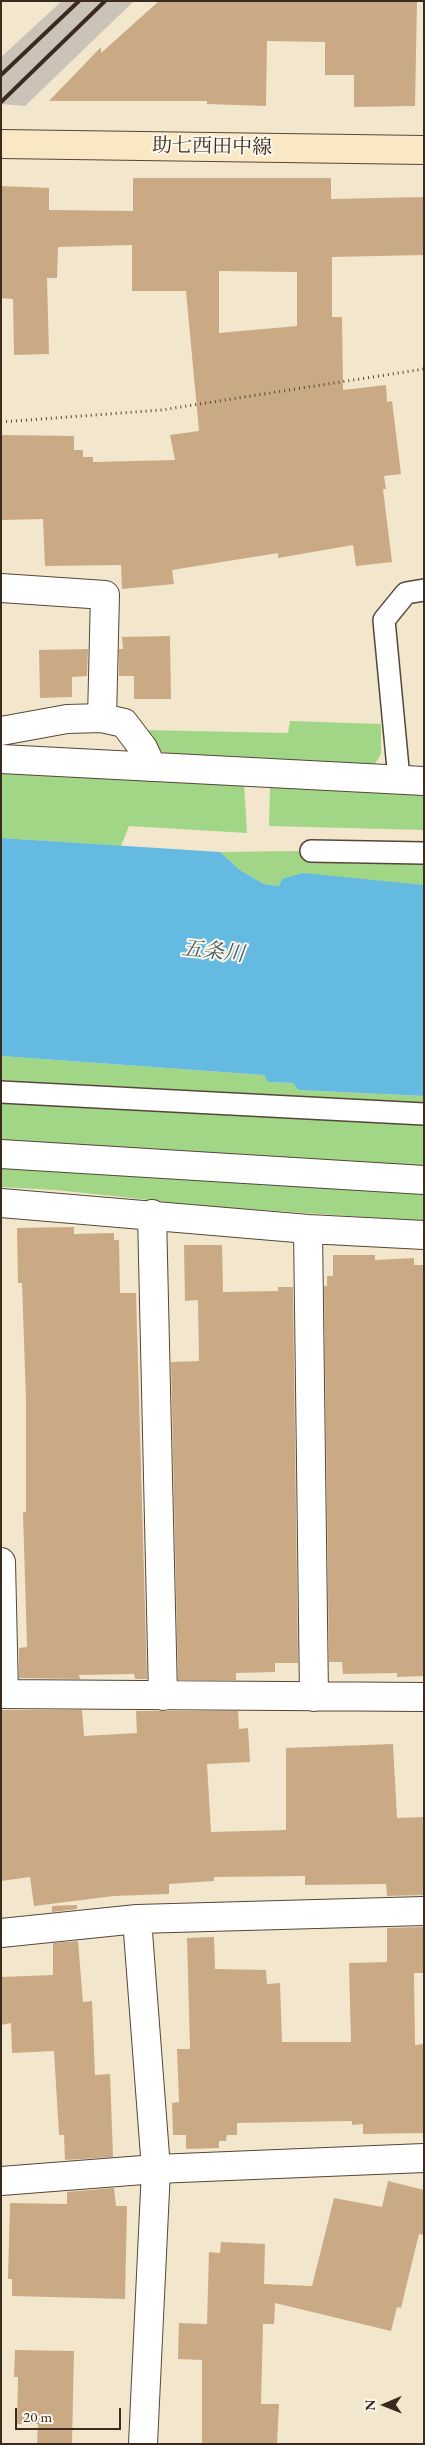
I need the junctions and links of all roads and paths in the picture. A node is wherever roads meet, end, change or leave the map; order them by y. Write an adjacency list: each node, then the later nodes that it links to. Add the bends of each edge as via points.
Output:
1 (1, 144): 2 (main road, 助七西田中線)
2 (424, 150)
3 (424, 369): 4 (path, via 162,410)
4 (1, 422)
5 (1, 588): 7 (street, via 105,595)
6 (424, 590): 11 (lane, via 406,592 384,620)
7 (102, 718): 8 (street, via 67,719); 10 (street, via 124,723 143,748)
8 (1, 731)
9 (1, 758): 10 (street)
10 (152, 767): 11 (street)
11 (412, 780)
12 (311, 851): 13 (lane)
13 (424, 852)
14 (1, 1092): 15 (lane)
15 (424, 1114)
16 (1, 1154): 17 (street)
17 (424, 1180)
18 (1, 1203): 19 (street)
19 (152, 1214): 20 (street); 24 (street)
20 (308, 1229): 21 (street); 25 (street)
21 (424, 1235)
22 (1, 1562): 23 (street)
23 (2, 1694): 24 (street)
24 (163, 1696): 25 (street)
25 (314, 1697): 26 (street)
26 (424, 1697)
27 (424, 1911): 28 (street)
28 (137, 1919): 29 (street); 31 (street)
29 (1, 1933)
30 (424, 2158): 31 (street)
31 (156, 2169): 32 (street); 33 (street)
32 (1, 2181)
33 (143, 2444)

